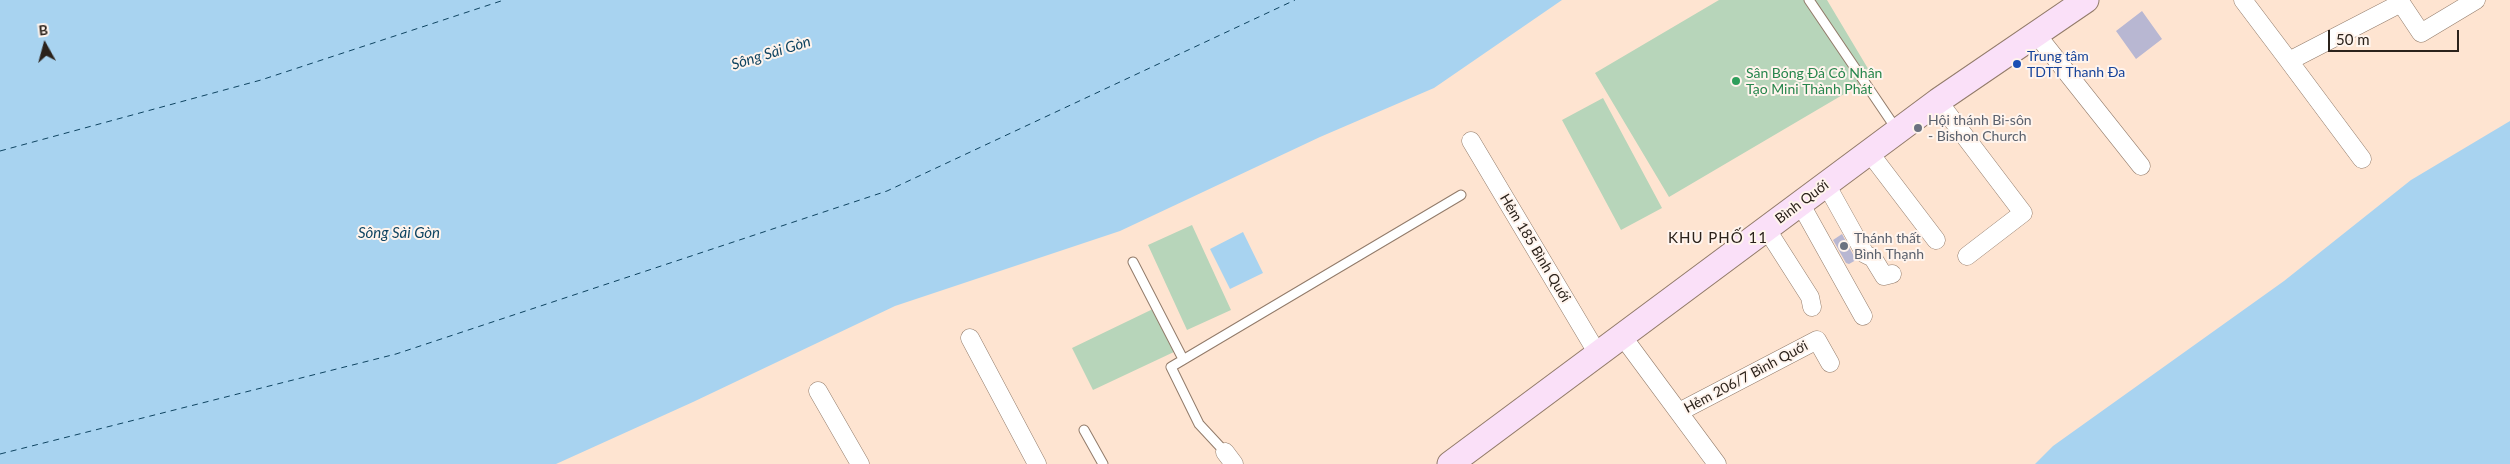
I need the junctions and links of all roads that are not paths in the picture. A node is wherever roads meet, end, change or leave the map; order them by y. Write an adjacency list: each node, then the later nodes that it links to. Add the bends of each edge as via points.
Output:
1 (1809, 0): 8 (lane)
2 (2086, 0): 5 (main road, Bình Quới)
3 (2243, 0): 6 (street)
4 (2476, 0): 6 (street, via 2420,33 2401,2)
5 (2037, 35): 7 (main road, Bình Quới); 12 (street)
6 (2289, 61): 11 (street)
7 (1938, 101): 8 (main road, Bình Quới); 18 (street, via 2023,212)
8 (1897, 131): 10 (main road, Bình Quới)
9 (1470, 141): 25 (street, Hẻm 185 Bình Quới)
10 (1870, 152): 13 (main road, Bình Quới); 17 (street)
11 (2362, 159)
12 (2141, 166)
13 (1826, 184): 15 (main road, Bình Quới); 20 (street, via 1865,254 1873,258 1884,276)
14 (1461, 196): 26 (lane)
15 (1800, 203): 16 (main road, Bình Quới); 22 (street)
16 (1766, 228): 21 (street, via 1810,297); 23 (main road, Bình Quới)
17 (1936, 240)
18 (1967, 256)
19 (1133, 262): 26 (lane)
20 (1892, 274)
21 (1812, 306)
22 (1863, 316)
23 (1623, 337): 25 (main road, Bình Quới); 29 (street)
24 (970, 338): 33 (street)
25 (1599, 356): 35 (main road, Bình Quới)
26 (1183, 359): 31 (lane, via 1171,367 1199,424)
27 (1830, 363): 29 (street, Hẻm 206/7 Bình Quới, via 1817,340)
28 (818, 392): 32 (street)
29 (1678, 412): 36 (street)
30 (1084, 430): 34 (lane)
31 (1230, 458)
32 (860, 464)
33 (1037, 464)
34 (1103, 464)
35 (1451, 464)
36 (1717, 464)

